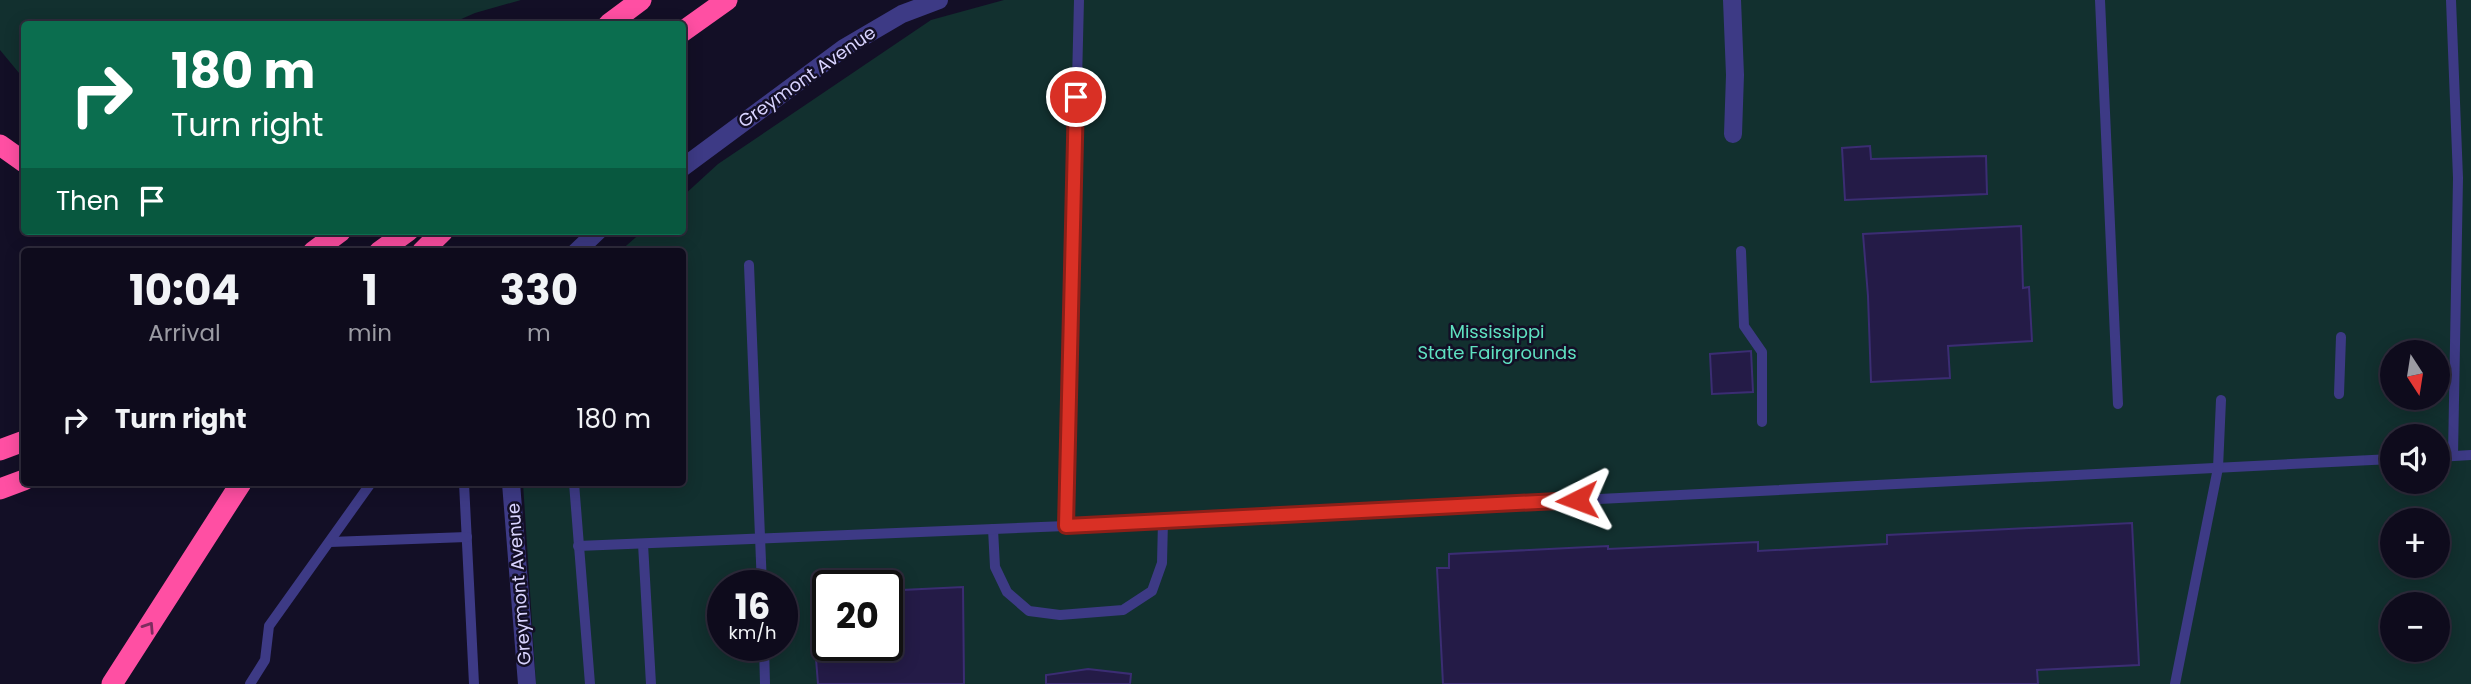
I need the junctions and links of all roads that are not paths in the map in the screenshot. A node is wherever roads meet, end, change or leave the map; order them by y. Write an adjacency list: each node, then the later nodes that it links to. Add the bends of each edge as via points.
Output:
1 (641, 0): 8 (highway)
2 (727, 0): 9 (highway)
3 (939, 0): 13 (street, Greymont Avenue, via 864,35)
4 (1079, 0): 44 (lane)
5 (1732, 0): 10 (street)
6 (2101, 0): 27 (lane)
7 (2451, 0): 33 (lane, via 2458,178)
8 (614, 21)
9 (686, 29)
10 (1733, 134)
11 (0, 145): 12 (highway)
12 (21, 160)
13 (686, 164)
14 (336, 235): 18 (highway)
15 (402, 235): 19 (highway)
16 (439, 235): 20 (highway)
17 (594, 235): 21 (street)
18 (318, 248)
19 (385, 248)
20 (426, 248)
21 (580, 248)
22 (1741, 251): 28 (lane, via 1744,327 1762,352)
23 (749, 265): 47 (lane)
24 (2341, 337): 25 (lane)
25 (2339, 394)
26 (2221, 400): 35 (lane)
27 (2118, 404)
28 (1762, 422)
29 (21, 442): 30 (highway)
30 (0, 450)
31 (2471, 455): 33 (lane)
32 (2450, 456): 33 (lane)
33 (2453, 456)
34 (2380, 460): 35 (lane)
35 (2218, 468): 43 (lane); 60 (lane)
36 (21, 481): 42 (highway)
37 (239, 486): 53 (highway, one-way to 37)
38 (370, 486): 48 (lane)
39 (464, 486): 46 (lane)
40 (512, 486): 56 (street, Greymont Avenue)
41 (574, 486): 50 (lane)
42 (0, 488)
43 (1163, 521): 44 (lane); 45 (lane, via 1162,563 1152,591 1123,610 1060,615 1029,611 1007,592 995,567)
44 (1066, 526): 45 (lane)
45 (993, 529): 47 (lane)
46 (467, 537): 48 (lane); 55 (lane)
47 (760, 539): 49 (lane); 51 (lane)
48 (330, 542): 54 (lane, via 269,626 265,660)
49 (643, 544): 50 (lane); 58 (lane)
50 (578, 546): 57 (lane)
51 (761, 570)
52 (764, 661): 59 (lane)
53 (112, 684)
54 (250, 684)
55 (474, 684)
56 (527, 684)
57 (590, 684)
58 (651, 684)
59 (765, 684)
60 (2175, 684)

